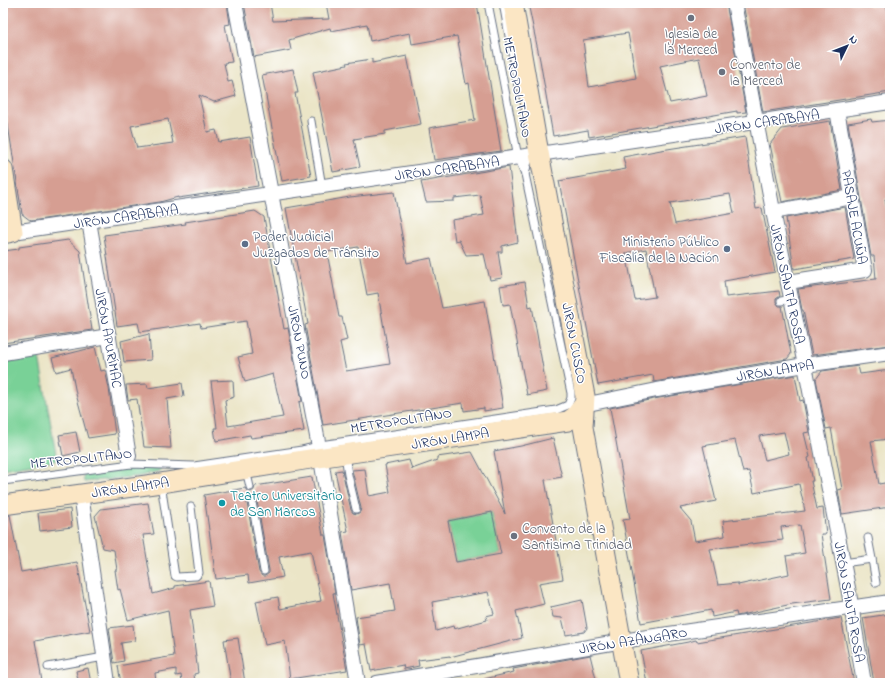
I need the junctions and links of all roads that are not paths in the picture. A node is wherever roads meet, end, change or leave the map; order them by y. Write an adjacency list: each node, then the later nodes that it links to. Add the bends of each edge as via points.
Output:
1 (235, 3): 15 (street, JIRÓN PUNO)
2 (488, 3): 11 (lane, METROPOLITANO)
3 (503, 3): 6 (lane, METROPOLITANO)
4 (513, 3): 11 (street, JIRÓN CUSCO)
5 (734, 3): 10 (street, JIRÓN SANTA ROSA)
6 (519, 90)
7 (890, 102): 8 (street, JIRÓN CARABAYA)
8 (837, 110): 10 (street, JIRÓN CARABAYA); 16 (street, PASAJE ACUÑA)
9 (312, 121): 14 (lane)
10 (756, 122): 11 (street, JIRÓN CARABAYA); 18 (street, JIRÓN SANTA ROSA)
11 (529, 153): 13 (lane, METROPOLITANO); 13 (lane, METROPOLITANO); 14 (street, JIRÓN CARABAYA); 26 (street, JIRÓN CUSCO, via 585,396)
12 (3, 169): 20 (street)
13 (525, 174): 27 (lane, METROPOLITANO, via 571,393 568,405 556,410 335,443)
14 (322, 187): 15 (street, JIRÓN CARABAYA)
15 (271, 194): 19 (street, JIRÓN CARABAYA); 27 (street, JIRÓN PUNO)
16 (853, 201): 18 (street); 21 (street, PASAJE ACUÑA, via 865,270)
17 (835, 204): 18 (lane)
18 (774, 216): 21 (street, JIRÓN SANTA ROSA)
19 (89, 221): 20 (street, JIRÓN CARABAYA); 22 (street, JIRÓN APURÍMAC)
20 (8, 233)
21 (788, 282): 25 (street, JIRÓN SANTA ROSA, via 786,300 793,316)
22 (109, 336): 23 (street); 29 (street, JIRÓN APURÍMAC)
23 (3, 353)
24 (890, 353): 25 (street, JIRÓN LAMPA)
25 (805, 365): 26 (street, JIRÓN LAMPA, via 709,377); 42 (street, JIRÓN SANTA ROSA)
26 (584, 405): 28 (street, JIRÓN LAMPA, via 568,420); 47 (street, JIRÓN CUSCO, via 583,427)
27 (320, 452): 28 (street, JIRÓN LAMPA); 30 (lane, METROPOLITANO); 31 (street, JIRÓN LAMPA, via 248,478); 51 (street, JIRÓN PUNO)
28 (345, 454): 39 (lane)
29 (129, 456)
30 (194, 466): 31 (lane); 33 (lane, METROPOLITANO, via 131,464)
31 (163, 479): 34 (street, JIRÓN LAMPA); 38 (lane, via 177,577 196,576 199,573)
32 (127, 480): 35 (lane)
33 (3, 481)
34 (81, 494): 37 (street, JIRÓN LAMPA); 48 (street)
35 (3, 498)
36 (252, 502): 43 (lane)
37 (3, 506)
38 (191, 508)
39 (356, 509)
40 (868, 538): 41 (lane)
41 (872, 559): 42 (lane); 44 (lane)
42 (843, 563): 46 (street, JIRÓN SANTA ROSA)
43 (264, 571)
44 (876, 583)
45 (890, 602): 46 (street, JIRÓN AZÁNGARO)
46 (852, 607): 47 (street, JIRÓN AZÁNGARO); 54 (street, JIRÓN SANTA ROSA)
47 (621, 641): 52 (street, JIRÓN AZÁNGARO); 53 (street, JIRÓN CUSCO)
48 (104, 657): 49 (lane); 50 (street)
49 (48, 667)
50 (108, 683)
51 (358, 683)
52 (377, 683)
53 (629, 683)
54 (864, 683)

